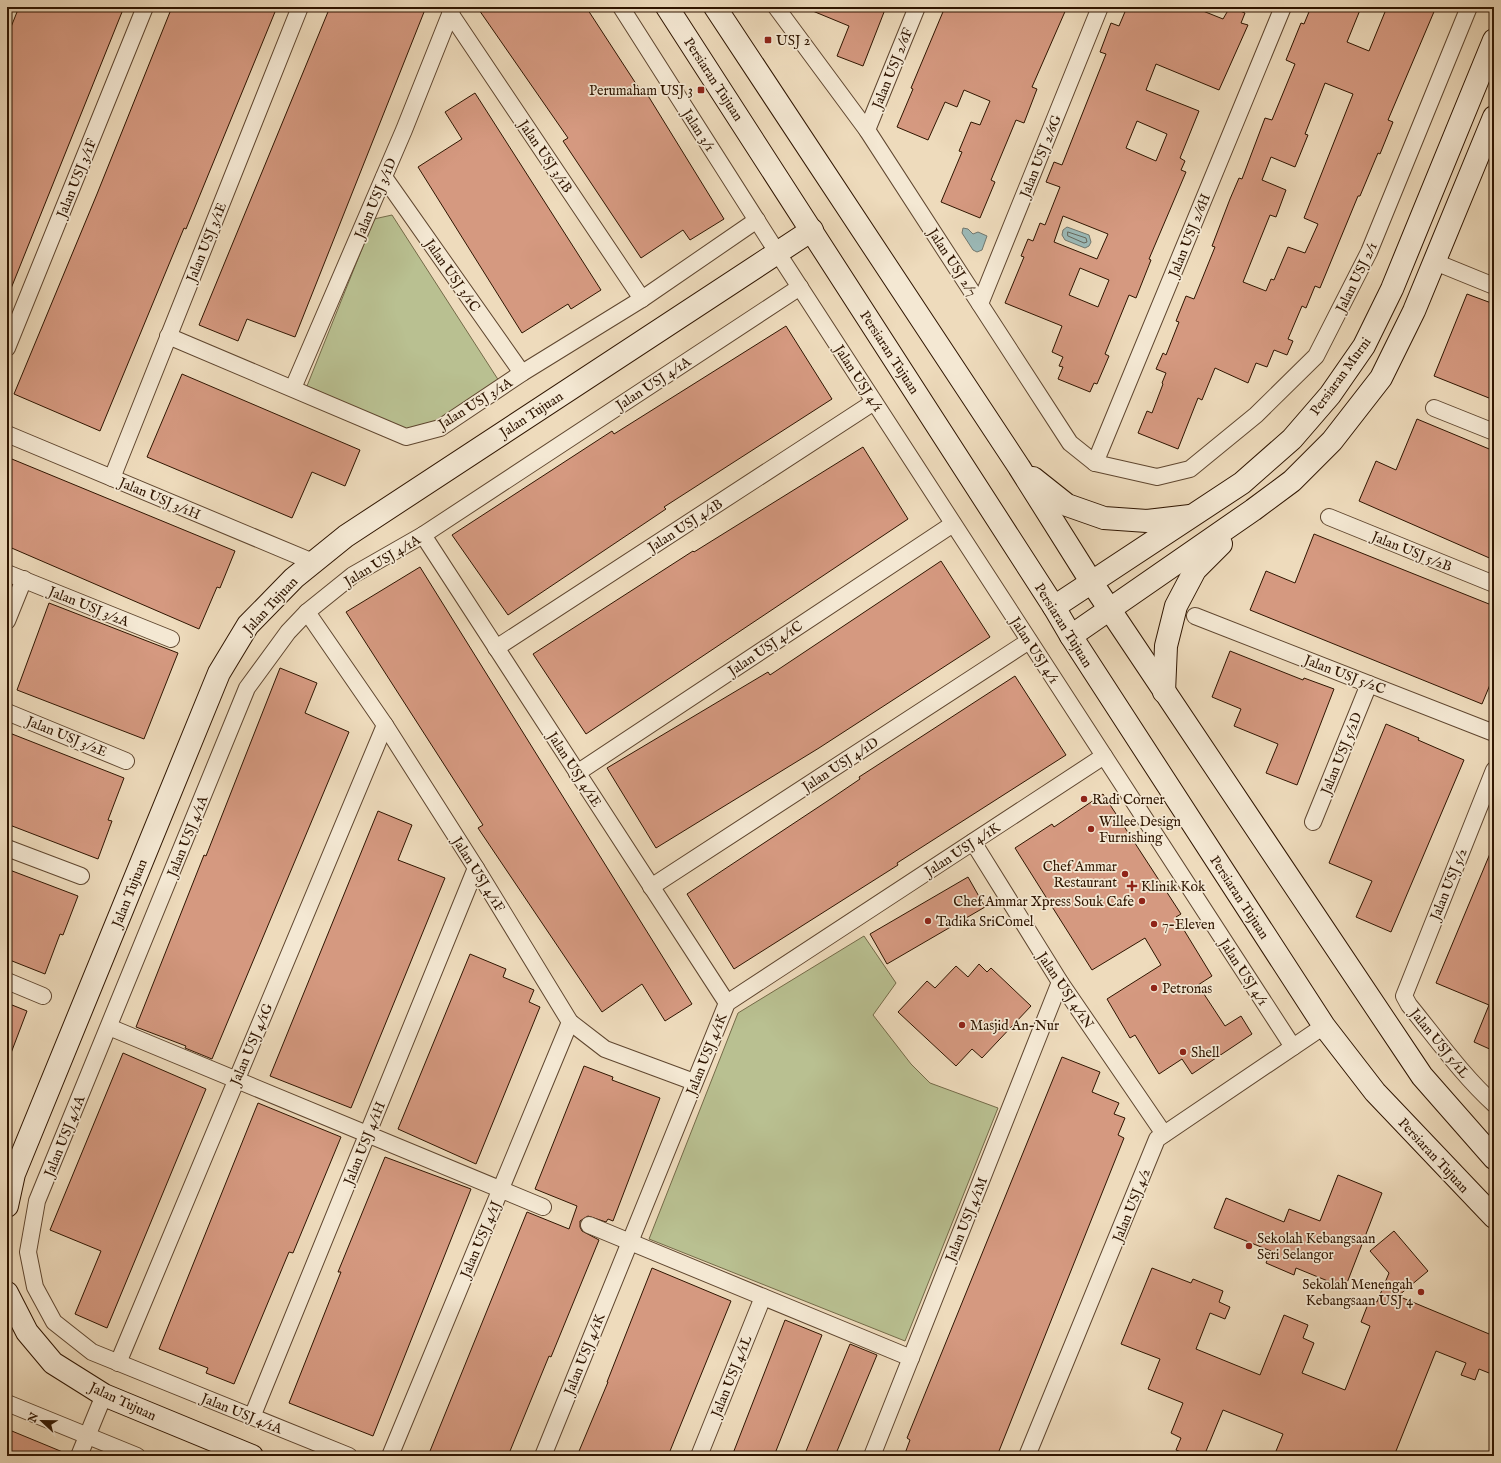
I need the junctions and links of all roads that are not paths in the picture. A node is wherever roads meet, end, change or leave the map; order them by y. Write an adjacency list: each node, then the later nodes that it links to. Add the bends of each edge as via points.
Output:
1 (145, 7): 25 (street, Jalan USJ 3/1F)
2 (300, 7): 24 (street, Jalan USJ 3/1E)
3 (621, 7): 16 (street, Jalan 3/1)
4 (667, 7): 17 (main road, Persiaran Tujuan)
5 (776, 7): 14 (street, Jalan USJ 2/7)
6 (917, 7): 14 (street, Jalan USJ 2/6F)
7 (1100, 7): 23 (street, Jalan USJ 2/6G)
8 (1283, 7): 32 (street, Jalan USJ 2/6H)
9 (1469, 7): 34 (street, Jalan USJ 2/1, via 1370,252 1316,356 1256,415 1190,469)
10 (717, 8): 33 (main road)
11 (451, 10): 15 (street, Jalan USJ 3/1D); 22 (street, Jalan USJ 3/1B)
12 (1494, 40): 37 (main road, Persiaran Murni, via 1392,289 1364,346 1330,395 1292,439 1242,483)
13 (1494, 117): 19 (main road)
14 (867, 130): 23 (street, Jalan USJ 2/7)
15 (384, 177): 26 (street, Jalan USJ 3/1C); 27 (street, Jalan USJ 3/1D)
16 (757, 220): 18 (street, Jalan 3/1); 22 (street, Jalan USJ 3/1A)
17 (812, 230): 18 (main road, Jalan Tujuan); 46 (main road, Persiaran Tujuan)
18 (777, 252): 21 (street, Jalan USJ 4/1); 41 (main road, Jalan Tujuan, via 346,536)
19 (1435, 262): 20 (street); 36 (main road, via 1381,378 1332,441 1292,481)
20 (1494, 286)
21 (800, 287): 28 (street, Jalan USJ 4/1); 40 (street, Jalan USJ 4/1A)
22 (642, 299): 26 (street, Jalan USJ 3/1A)
23 (980, 304): 32 (street, Jalan USJ 2/7, via 1070,443)
24 (168, 336): 27 (street, Jalan USJ 3/1A); 35 (street, Jalan USJ 3/1E)
25 (7, 348)
26 (522, 373): 27 (street, Jalan USJ 3/1A, via 440,428 406,436)
27 (293, 388)
28 (874, 402): 39 (street, Jalan USJ 4/1); 54 (street, Jalan USJ 4/1B)
29 (1434, 408): 30 (street)
30 (1494, 432)
31 (7, 434): 35 (street, Jalan USJ 3/1H)
32 (1095, 462): 34 (street, Jalan USJ 2/7)
33 (1019, 467): 37 (main road, via 1066,505 1104,518 1148,521); 44 (main road)
34 (1157, 477)
35 (112, 478): 41 (street, Jalan USJ 3/1H)
36 (1254, 510): 47 (main road); 56 (main road, via 1195,570 1176,606 1166,646)
37 (1195, 515): 44 (main road, Persiaran Murni)
38 (1329, 517): 45 (street, Jalan USJ 5/2B)
39 (953, 524): 53 (street, Jalan USJ 4/1); 63 (street, Jalan USJ 4/1C)
40 (423, 535): 48 (street, Jalan USJ 4/1A, via 353,575); 54 (street, Jalan USJ 4/1E)
41 (313, 562): 86 (main road, Jalan Tujuan, via 248,625 219,673 14,1174)
42 (7, 573): 43 (street, Jalan USJ 3/2A)
43 (24, 579): 50 (street); 52 (street, Jalan USJ 3/2A)
44 (1092, 583): 46 (main road, Persiaran Murni); 47 (main road)
45 (1494, 584)
46 (1054, 607): 51 (main road, Persiaran Tujuan)
47 (1110, 608): 51 (main road); 56 (main road)
48 (307, 612): 58 (street, Jalan USJ 4/1F); 77 (street, Jalan USJ 4/1A, via 288,632 247,688)
49 (1195, 616): 55 (street, Jalan USJ 5/2C)
50 (7, 620)
51 (1071, 636): 76 (main road, Persiaran Tujuan)
52 (171, 639)
53 (1029, 641): 60 (street, Jalan USJ 4/1); 69 (street, Jalan USJ 4/1D)
54 (496, 648): 63 (street, Jalan USJ 4/1E)
55 (1369, 684): 59 (street, Jalan USJ 5/2C); 64 (street, Jalan USJ 5/2D)
56 (1164, 692): 84 (main road, via 1422,1076)
57 (7, 712): 61 (street, Jalan USJ 3/2E)
58 (385, 725): 67 (street, Jalan USJ 4/1F); 79 (street, Jalan USJ 4/1G)
59 (1494, 733)
60 (1104, 756): 65 (street, Jalan USJ 4/1K); 78 (street, Jalan USJ 4/1)
61 (126, 760)
62 (1494, 770): 73 (street, Jalan USJ 5/2)
63 (577, 773): 69 (street, Jalan USJ 4/1E)
64 (1313, 822)
65 (973, 842): 71 (street, Jalan USJ 4/1N); 74 (street, Jalan USJ 4/1K)
66 (7, 848): 68 (street)
67 (476, 868): 75 (street, Jalan USJ 4/1F); 82 (street, Jalan USJ 4/1H)
68 (81, 876)
69 (651, 887): 74 (street, Jalan USJ 4/1E)
70 (7, 981): 72 (street)
71 (1060, 982): 83 (street, Jalan USJ 4/1N); 93 (street, Jalan USJ 4/1M)
72 (43, 996)
73 (1404, 998): 81 (street, Jalan USJ 5/1L, via 1453,1060)
74 (727, 1003): 80 (street, Jalan USJ 4/1K)
75 (570, 1022): 80 (street, Jalan USJ 4/1F, via 605,1049); 85 (street, Jalan USJ 4/1J)
76 (1324, 1026): 78 (street, Jalan USJ 4/2); 88 (main road, Persiaran Tujuan, via 1375,1092)
77 (109, 1027): 79 (street); 94 (street, Jalan USJ 4/1A, via 37,1201 28,1252 35,1287 54,1322 92,1352)
78 (1293, 1047): 83 (street, Jalan USJ 4/2)
79 (236, 1080): 82 (street); 94 (street, Jalan USJ 4/1G)
80 (694, 1082): 90 (street, Jalan USJ 4/1K)
81 (1494, 1104)
82 (368, 1134): 85 (street); 97 (street, Jalan USJ 4/1H)
83 (1164, 1134): 107 (street, Jalan USJ 4/2, via 1157,1139)
84 (1494, 1158)
85 (501, 1189): 87 (street); 103 (street, Jalan USJ 4/1J)
86 (7, 1206)
87 (543, 1207)
88 (1494, 1217)
89 (589, 1225): 90 (street)
90 (630, 1242): 92 (street); 104 (street, Jalan USJ 4/1K)
91 (7, 1293): 95 (main road, Jalan Tujuan, via 27,1332 53,1364)
92 (763, 1297): 93 (street); 105 (street, Jalan USJ 4/1L)
93 (911, 1358): 106 (street, Jalan USJ 4/1M)
94 (118, 1363): 97 (street, Jalan USJ 4/1A)
95 (104, 1395): 98 (street); 101 (main road, Jalan Tujuan)
96 (7, 1403): 98 (street)
97 (252, 1417): 102 (street, Jalan USJ 4/1A)
98 (88, 1436): 99 (street); 100 (street)
99 (79, 1456)
100 (137, 1456)
101 (252, 1456)
102 (349, 1456)
103 (390, 1456)
104 (543, 1456)
105 (699, 1456)
106 (872, 1456)
107 (1027, 1456)

